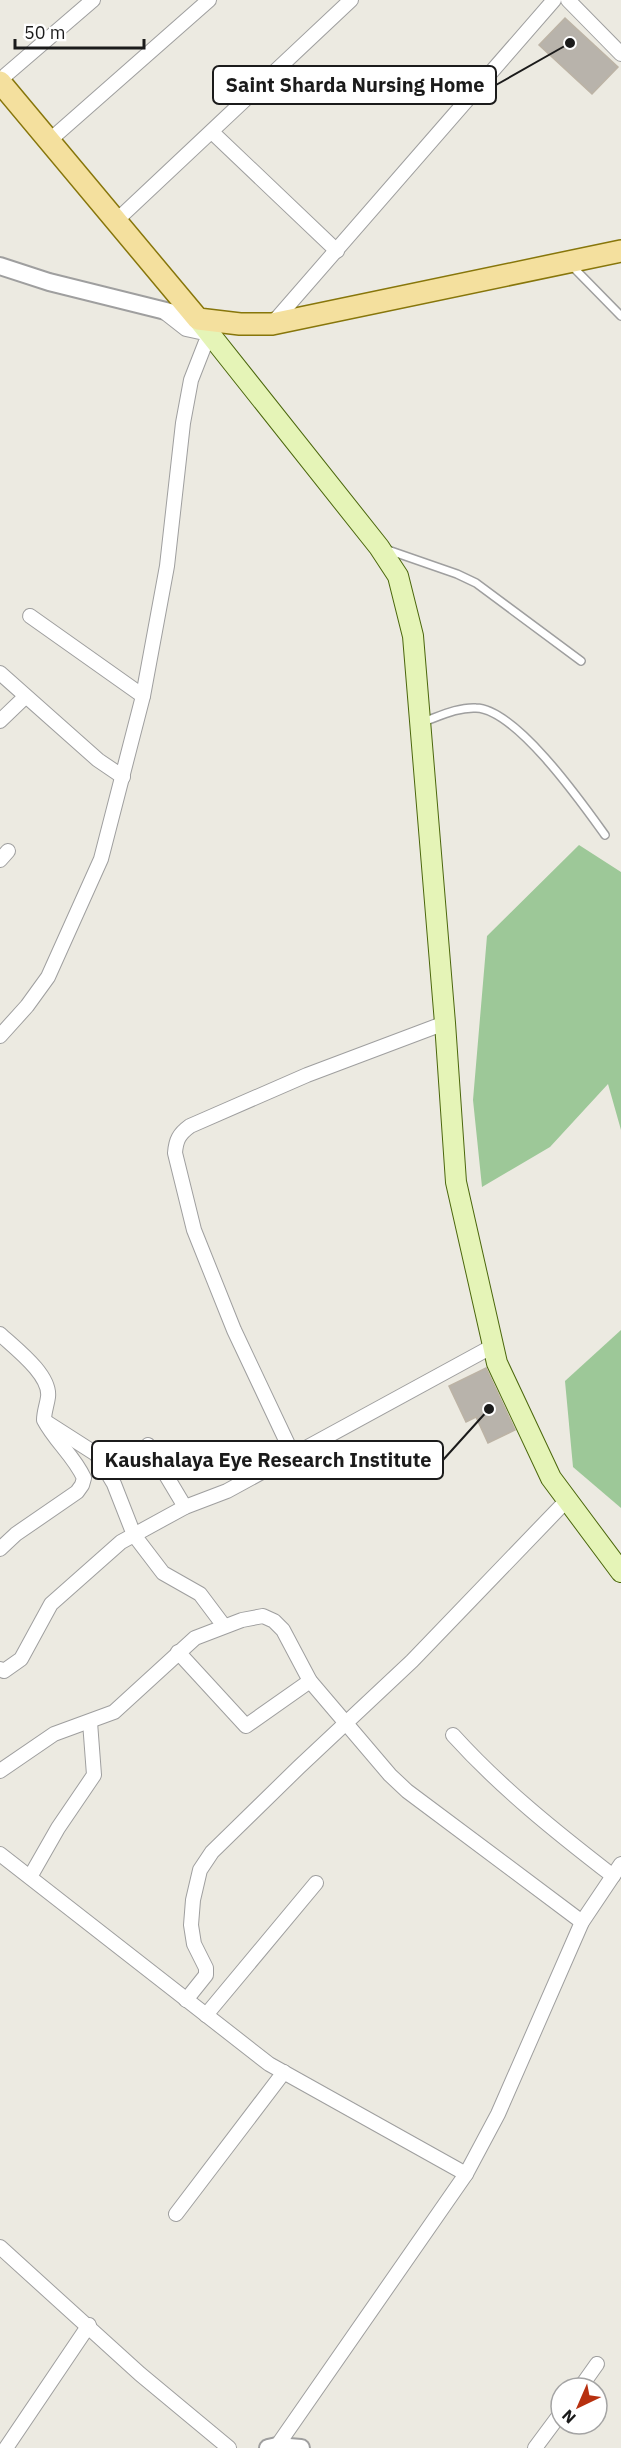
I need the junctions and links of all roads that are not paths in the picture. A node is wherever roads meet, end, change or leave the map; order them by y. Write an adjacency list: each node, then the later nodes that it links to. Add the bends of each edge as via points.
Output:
1 (93, 0): 7 (street)
2 (209, 0): 9 (street)
3 (351, 0): 8 (street)
4 (554, 0): 11 (street)
5 (568, 0): 6 (street)
6 (621, 54)
7 (0, 81): 9 (main road)
8 (213, 133): 10 (street); 11 (street)
9 (50, 140): 10 (main road)
10 (117, 220): 17 (main road)
11 (337, 251): 16 (street)
12 (621, 251): 13 (main road)
13 (567, 261): 15 (lane); 16 (main road)
14 (0, 266): 17 (street, via 161,310)
15 (621, 316)
16 (272, 324): 17 (main road)
17 (204, 326): 18 (main road); 22 (street, via 183,423 167,566)
18 (379, 547): 20 (lane, via 476,583); 25 (main road, via 398,576 412,636)
19 (30, 616): 22 (street)
20 (581, 661)
21 (0, 673): 23 (street)
22 (143, 696): 26 (street)
23 (25, 697): 24 (street); 26 (street)
24 (0, 721)
25 (420, 723): 27 (lane, via 461,709 490,711 511,725 546,760); 28 (main road)
26 (123, 777): 29 (street, via 101,859 67,938 48,977)
27 (605, 835)
28 (445, 1023): 31 (main road, via 456,1182); 34 (street, via 307,1075 190,1126 176,1140 175,1153 194,1230 234,1330)
29 (0, 1036)
30 (0, 1334): 32 (street, via 39,1372 47,1387)
31 (493, 1346): 34 (street); 35 (main road, via 497,1363 551,1478)
32 (44, 1420): 37 (street, via 96,1454 114,1484); 38 (street, via 52,1436 78,1466 84,1478 82,1485)
33 (148, 1445): 36 (street)
34 (292, 1453): 36 (street, via 227,1491)
35 (567, 1500): 39 (main road); 45 (street)
36 (185, 1507): 37 (street)
37 (134, 1535): 40 (street, via 163,1574 200,1594); 42 (street, via 51,1604 21,1659 4,1671)
38 (0, 1549)
39 (621, 1572)
40 (224, 1626): 41 (street, via 195,1638); 43 (street, via 263,1616 274,1621 283,1630)
41 (178, 1652): 43 (street, via 246,1726); 44 (street, via 124,1705)
42 (0, 1669)
43 (310, 1681): 45 (street)
44 (90, 1722): 47 (street, via 54,1734); 50 (street, via 94,1775)
45 (346, 1725): 53 (street, via 407,1791); 54 (street, via 212,1852 200,1870 191,1925 206,1975)
46 (453, 1735): 51 (street, via 485,1771)
47 (0, 1771)
48 (0, 1854): 50 (street)
49 (621, 1864): 51 (street)
50 (30, 1877): 54 (street)
51 (617, 1880): 53 (street)
52 (316, 1883): 55 (street)
53 (582, 1922): 57 (street, via 498,2114)
54 (186, 2000): 55 (street)
55 (206, 2015): 56 (street)
56 (284, 2072): 57 (street); 58 (street)
57 (466, 2174): 64 (street)
58 (176, 2214)
59 (0, 2247): 60 (street)
60 (89, 2325): 65 (street); 66 (street, via 140,2374)
61 (597, 2364): 62 (street)
62 (588, 2376)
63 (549, 2429): 68 (street)
64 (273, 2447): 67 (street)
65 (6, 2448)
66 (229, 2448)
67 (302, 2448)
68 (535, 2448)

